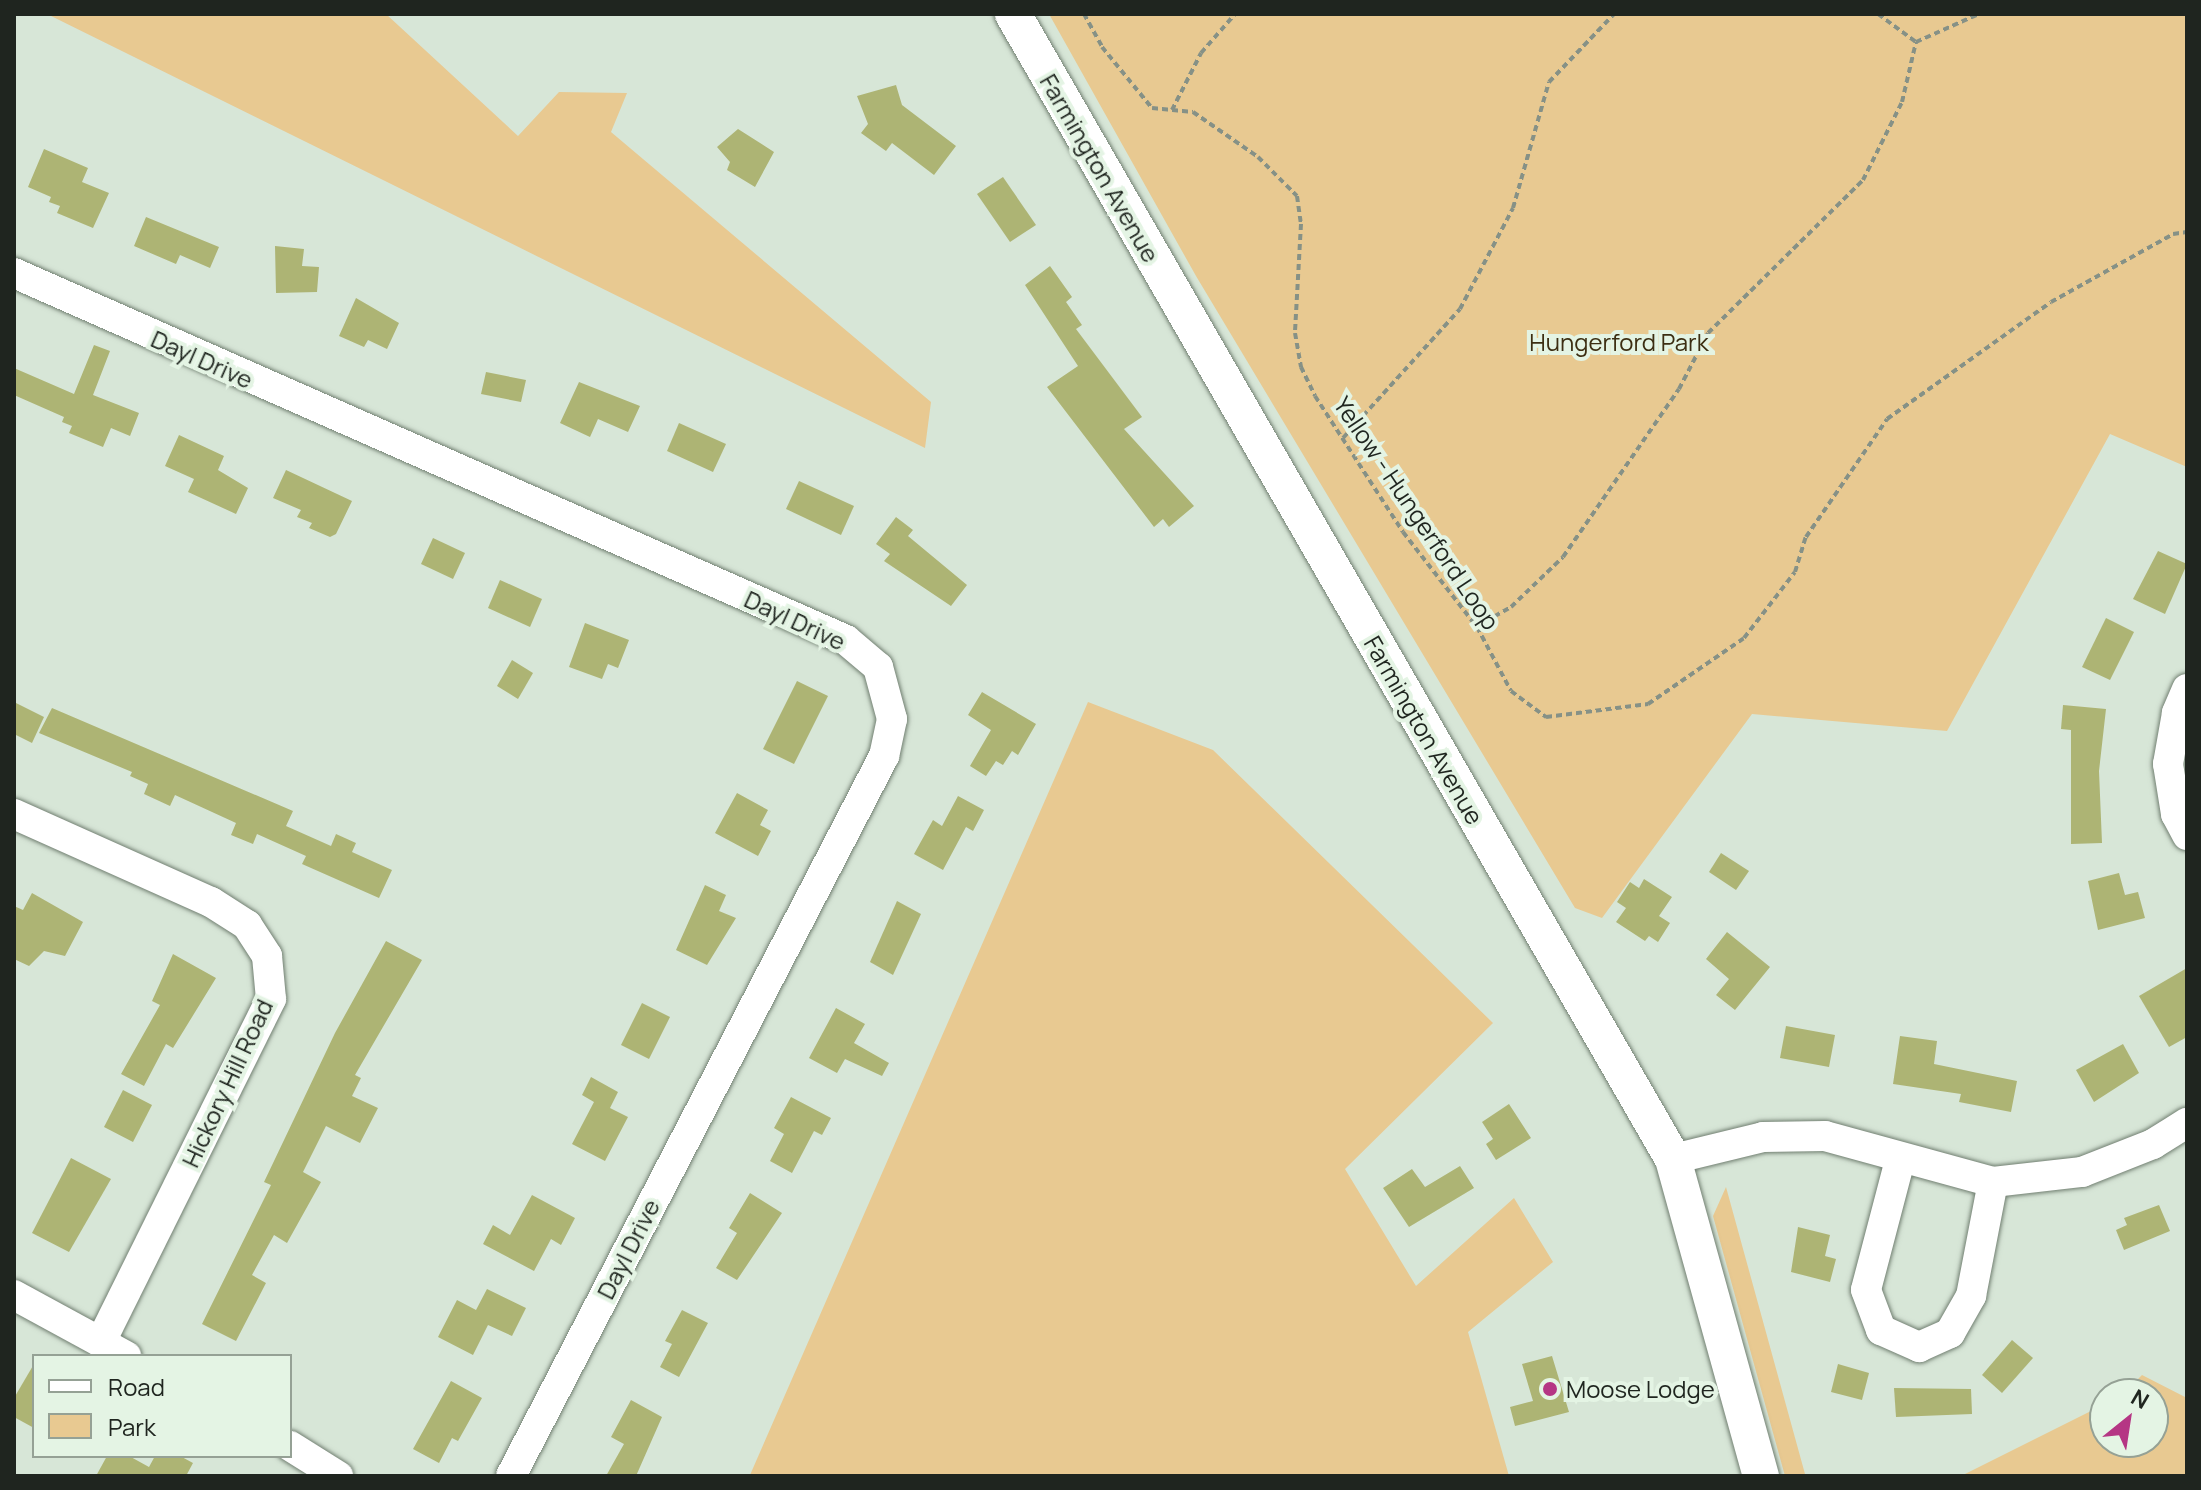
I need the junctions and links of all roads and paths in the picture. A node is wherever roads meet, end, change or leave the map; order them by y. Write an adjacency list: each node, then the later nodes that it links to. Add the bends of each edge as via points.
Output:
1 (1013, 14): 17 (main road, Farmington Avenue)
2 (1084, 14): 8 (path, Yellow - Hungerford Loop, via 1102,47 1152,108)
3 (1235, 14): 8 (path, via 1201,53)
4 (1614, 14): 11 (path, via 1549,82 1513,208 1460,309)
5 (1878, 14): 7 (path)
6 (1979, 14): 7 (path)
7 (1916, 42): 12 (path, via 1902,102 1863,180 1708,333 1679,389 1563,557 1511,607)
8 (1172, 110): 11 (path, Yellow - Hungerford Loop, via 1193,112 1226,133 1297,196 1301,224 1295,333 1301,367)
9 (2187, 232): 12 (path, Yellow - Hungerford Loop, via 2173,234 2051,302 1887,419 1806,537 1795,572 1744,638 1648,704 1546,717 1511,691)
10 (14, 273): 24 (street, Dayl Drive, via 846,640 878,667 892,719 884,756)
11 (1343, 439): 12 (path, Yellow - Hungerford Loop, via 1403,532)
12 (1477, 627)
13 (2187, 689): 15 (street, via 2168,764 2176,814)
14 (14, 814): 21 (street, Hickory Hill Road, via 211,902 247,925 267,956 271,999)
15 (2187, 835)
16 (2187, 1123): 19 (street, via 2153,1144 2082,1172)
17 (1673, 1159): 18 (street, via 1763,1137 1825,1136); 25 (main road, Farmington Avenue)
18 (1900, 1160): 19 (street); 19 (street, via 1866,1290 1881,1330 1919,1347 1950,1333 1971,1296)
19 (1993, 1182)
20 (14, 1295): 21 (street)
21 (114, 1349)
22 (292, 1447): 23 (street)
23 (338, 1476)
24 (511, 1476)
25 (1761, 1476)

